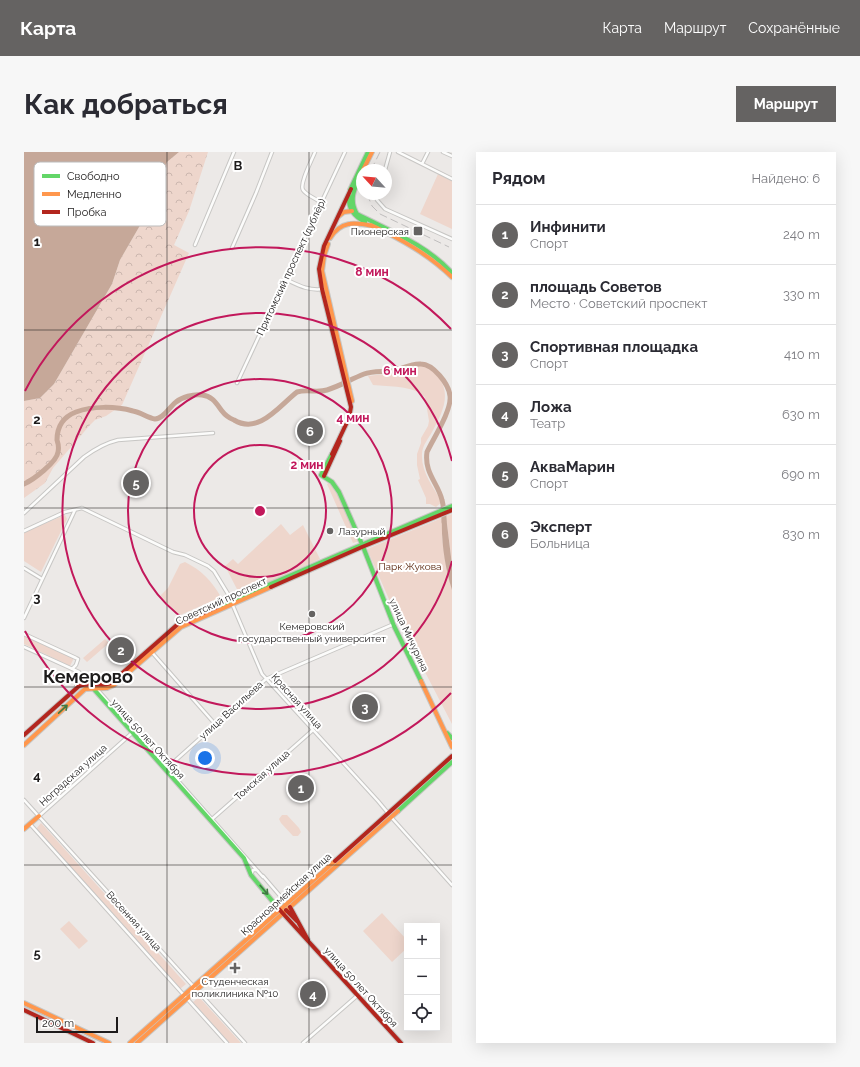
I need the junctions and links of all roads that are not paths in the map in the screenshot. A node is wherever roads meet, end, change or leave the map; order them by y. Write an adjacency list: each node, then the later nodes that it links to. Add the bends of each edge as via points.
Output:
1 (234, 152): 27 (street)
2 (272, 152): 28 (street)
3 (315, 152): 20 (street, via 302,187)
4 (345, 152): 20 (street, Притомский проспект (дублёр))
5 (368, 152): 17 (main road)
6 (372, 152): 12 (main road)
7 (390, 152): 13 (street)
8 (398, 152): 14 (street)
9 (428, 152): 14 (street)
10 (443, 152): 11 (street)
11 (452, 156)
12 (366, 164)
13 (387, 164)
14 (422, 164): 15 (street)
15 (452, 178)
16 (356, 182): 17 (main road)
17 (352, 189): 18 (main road); 21 (main road); 23 (main road)
18 (348, 200): 21 (main road); 22 (main road)
19 (377, 200): 26 (street, via 385,209)
20 (321, 203): 31 (street, Притомский проспект (дублёр))
21 (353, 211): 22 (main road); 24 (main road, via 356,218); 29 (main road, via 425,250 441,261)
22 (342, 213): 23 (main road); 25 (main road)
23 (338, 217): 32 (main road, via 324,246 320,262 319,269)
24 (372, 226): 25 (main road, via 351,223); 30 (main road, via 429,256)
25 (332, 235): 32 (main road, via 327,244 323,263)
26 (452, 239)
27 (195, 246)
28 (232, 248)
29 (452, 273)
30 (452, 277)
31 (286, 279): 32 (street, via 305,288); 33 (street, Притомский проспект (дублёр))
32 (324, 289): 41 (main road, улица Мичурина, via 353,406 351,417 322,476 335,485)
33 (237, 383)
34 (213, 433): 38 (street, via 110,442 84,457)
35 (452, 506): 39 (main road, Советский проспект)
36 (75, 509): 40 (street); 43 (street); 44 (street, Красная улица, via 82,508 214,571)
37 (452, 510): 39 (main road, Советский проспект)
38 (24, 513)
39 (429, 517): 41 (main road, Советский проспект)
40 (24, 531)
41 (362, 546): 44 (main road, Советский проспект); 46 (main road, улица Мичурина)
42 (24, 568): 43 (street)
43 (42, 579): 45 (street)
44 (231, 602): 49 (main road, Советский проспект, via 178,624); 51 (street, Красная улица)
45 (24, 618)
46 (394, 624): 51 (street, улица Васильева); 61 (main road, улица Мичурина)
47 (24, 634): 50 (street, via 78,659)
48 (24, 647): 50 (street)
49 (150, 651): 52 (main road, Советский проспект, via 105,686); 54 (main road, Советский проспект, via 114,685 106,689); 57 (street)
50 (73, 670): 52 (street); 53 (street, via 77,679)
51 (266, 679): 57 (street, улица Васильева); 59 (street, Красная улица)
52 (90, 684): 53 (main road, Советский проспект, via 82,684); 54 (main road, улица 50 лет Октября)
53 (76, 688): 55 (main road, Советский проспект)
54 (95, 688): 56 (main road, Советский проспект, one-way to 54, via 85,689); 62 (main road, улица 50 лет Октября); 69 (street, улица 50 лет Октября)
55 (46, 715): 56 (main road, via 46,720); 58 (main road, Советский проспект)
56 (51, 720): 60 (main road, Советский проспект)
57 (216, 724): 69 (street, улица Васильева)
58 (35, 725): 60 (main road, via 40,725); 63 (main road, Советский проспект)
59 (313, 730): 71 (street, Красная улица); 73 (street, Томская улица)
60 (40, 731): 65 (main road, Советский проспект)
61 (446, 732): 64 (main road, улица Мичурина); 66 (main road, улица Мичурина)
62 (132, 733): 69 (main road, улица 50 лет Октября); 72 (street, Ноградская улица)
63 (24, 735)
64 (452, 738)
65 (24, 745)
66 (452, 746)
67 (452, 756): 71 (main road, Красноармейская улица)
68 (452, 762): 71 (main road, Красноармейская улица)
69 (167, 769): 73 (main road, улица 50 лет Октября)
70 (24, 800): 72 (street, Весенняя улица)
71 (390, 815): 78 (street, Красная улица); 79 (main road, Красноармейская улица)
72 (39, 816): 74 (main road, Ноградская улица); 81 (street, Весенняя улица)
73 (212, 820): 76 (main road, улица 50 лет Октября, via 244,858); 77 (street, улица 50 лет Октября)
74 (30, 824): 75 (main road, Ноградская улица); 83 (street, Весенняя улица)
75 (24, 829)
76 (251, 875): 77 (street, via 255,869); 79 (main road, улица 50 лет Октября, one-way to 79)
77 (263, 876): 79 (street, улица 50 лет Октября)
78 (452, 885)
79 (286, 909): 80 (main road, улица 50 лет Октября); 80 (main road, улица 50 лет Октября, via 301,926); 81 (main road, Красноармейская улица)
80 (310, 942): 82 (main road, улица 50 лет Октября)
81 (195, 989): 83 (main road, Красноармейская улица); 91 (street, Весенняя улица)
82 (358, 994): 92 (street); 93 (main road, улица 50 лет Октября)
83 (185, 997): 88 (main road, Красноармейская улица); 89 (main road, Красноармейская улица); 90 (street, Весенняя улица)
84 (24, 1003): 87 (main road)
85 (24, 1010): 86 (main road)
86 (93, 1043)
87 (109, 1043)
88 (130, 1043)
89 (137, 1043)
90 (227, 1043)
91 (245, 1043)
92 (303, 1043)
93 (401, 1043)

